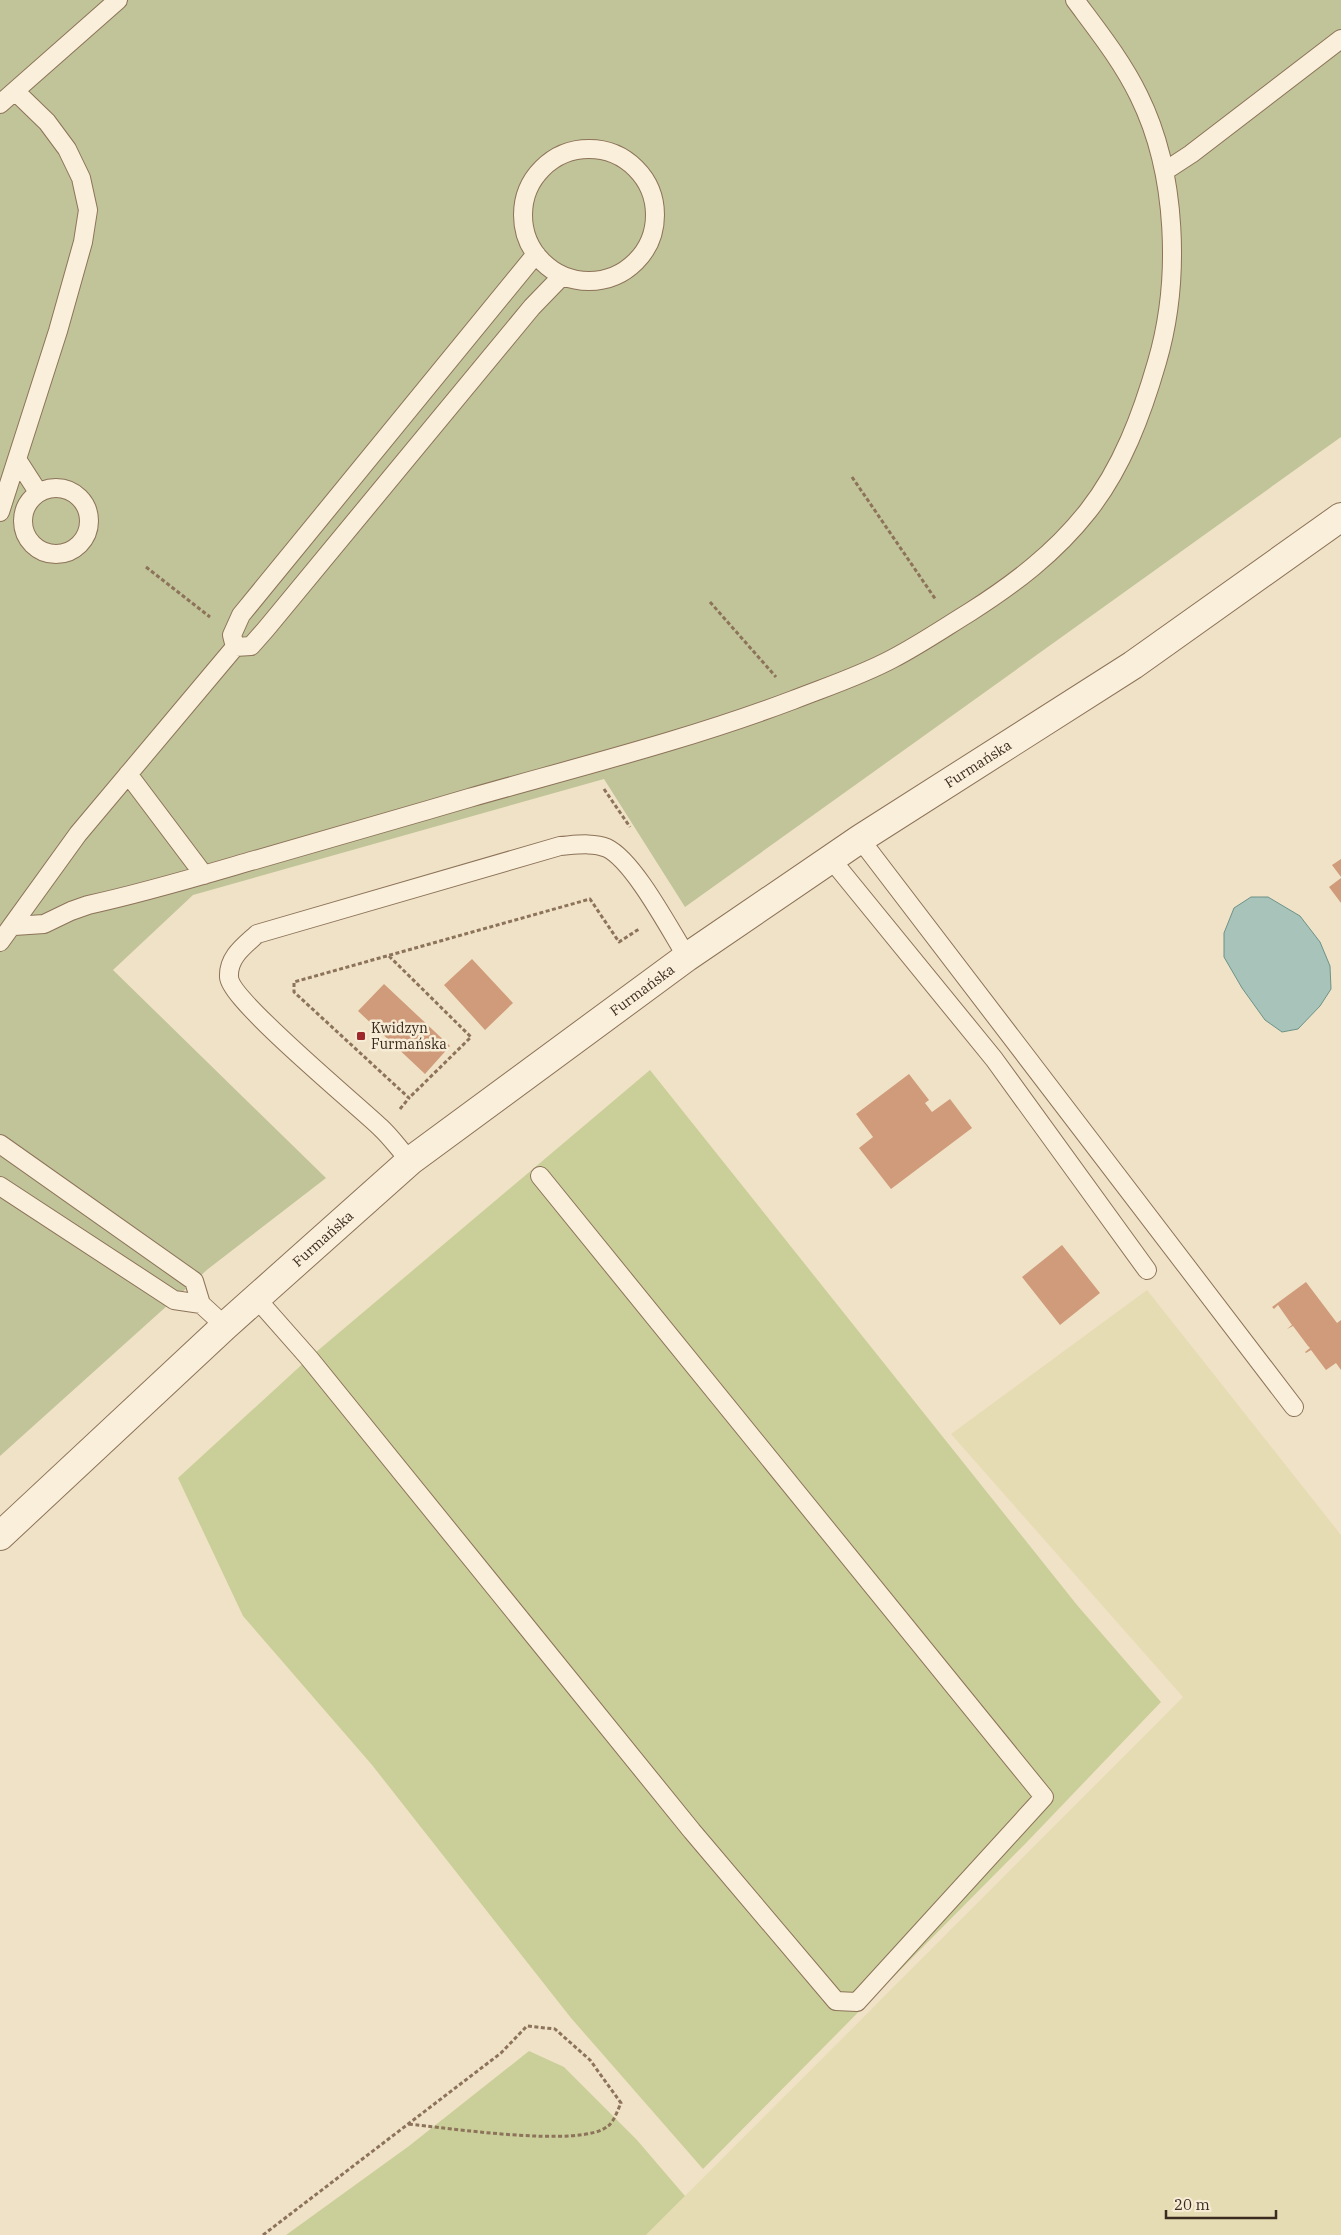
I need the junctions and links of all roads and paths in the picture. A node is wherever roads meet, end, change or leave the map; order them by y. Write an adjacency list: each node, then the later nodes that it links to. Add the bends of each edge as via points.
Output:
1 (118, 0): 4 (lane)
2 (1075, 0): 6 (lane, via 1119,60 1140,97)
3 (1341, 39): 6 (lane)
4 (15, 91): 5 (lane); 9 (lane, via 47,122 67,149 82,178 88,210 83,242)
5 (0, 104)
6 (1165, 171): 16 (lane, via 1172,264 1168,311 1159,355 1133,434 1091,508 1069,534 1036,566)
7 (536, 254): 8 (lane); 8 (lane, via 529,242 523,218 527,192 541,170 551,161 575,151 601,150 626,159 644,178 654,202 654,228 645,252 627,270 604,280 578,281); 17 (lane, via 241,614)
8 (562, 276): 17 (lane, via 532,307 266,630 251,646)
9 (18, 460): 11 (lane); 12 (lane)
10 (852, 477): 16 (path)
11 (38, 492)
12 (0, 512)
13 (1341, 517): 22 (street, Furmańska, via 1134,665)
14 (146, 566): 17 (path)
15 (710, 602): 18 (path, via 782,684)
16 (952, 623): 18 (lane, via 893,659)
17 (233, 641): 19 (lane)
18 (792, 700): 24 (lane, via 674,740)
19 (128, 774): 24 (lane); 26 (lane, via 78,834)
20 (600, 787): 21 (path)
21 (634, 835)
22 (860, 839): 23 (street, Furmańska); 40 (lane)
23 (831, 858): 29 (street, Furmańska); 36 (lane, via 994,1060)
24 (204, 875): 26 (lane, via 88,905 44,924)
25 (660, 915): 28 (path, via 619,942 590,899); 29 (lane); 31 (lane, via 635,875 616,854 605,847 579,845 560,846 257,934 238,951 231,964 229,978 235,991)
26 (14, 926): 27 (lane)
27 (0, 942)
28 (389, 955): 30 (path, via 472,1037); 30 (path, via 294,982 294,992)
29 (687, 957): 33 (street, Furmańska)
30 (409, 1098): 31 (path)
31 (382, 1129): 33 (lane)
32 (0, 1144): 38 (lane, via 194,1281)
33 (410, 1161): 37 (street, Furmańska)
34 (540, 1176): 37 (lane, via 1044,1797 857,2002 836,2001 692,1831 309,1358)
35 (0, 1186): 38 (lane, via 174,1300)
36 (1147, 1270)
37 (256, 1298): 39 (street, Furmańska)
38 (201, 1304): 39 (lane)
39 (225, 1326): 41 (street, Furmańska)
40 (1294, 1407)
41 (0, 1536)
42 (407, 2124): 42 (path, via 508,2136 586,2135 608,2126 621,2103 590,2060 555,2029 527,2026 501,2053); 43 (path)
43 (263, 2235)

